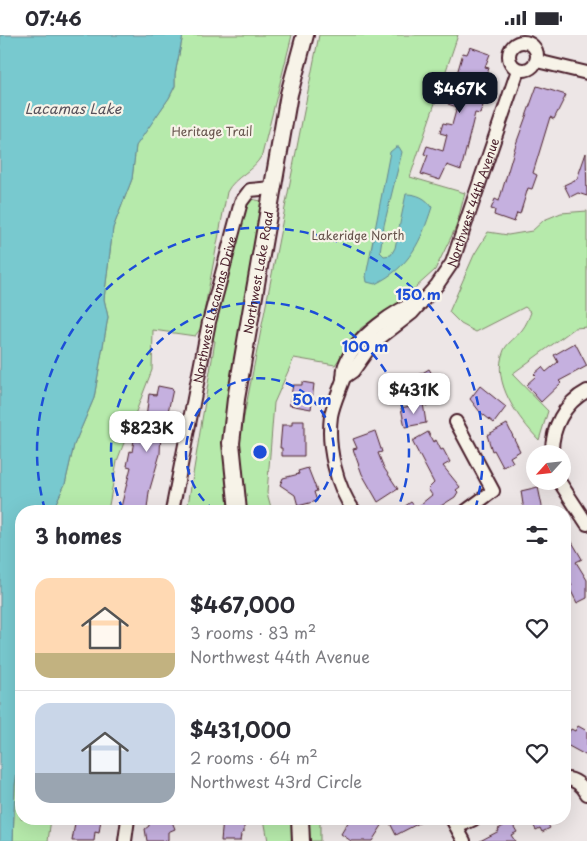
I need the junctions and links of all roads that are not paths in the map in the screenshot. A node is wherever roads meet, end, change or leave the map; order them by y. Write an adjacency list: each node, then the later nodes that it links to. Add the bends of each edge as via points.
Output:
1 (304, 35): 6 (main road, Northwest Lake Road, via 289,94)
2 (529, 39): 3 (street, via 536,50); 4 (street, via 517,43 510,51 510,62)
3 (537, 61): 4 (street, via 528,70); 5 (street)
4 (518, 70): 13 (street, Northwest 44th Avenue, via 458,250 437,285 422,300 403,306 367,335 345,365 331,416 331,437 338,479)
5 (587, 73)
6 (272, 188): 11 (street, Northwest Lacamas Drive, via 250,191 241,202 209,322); 12 (main road, Northwest Lake Road, via 231,443)
7 (587, 391): 9 (street, via 574,400 562,415 554,432)
8 (456, 422): 14 (street, via 493,491)
9 (553, 445)
10 (565, 490): 15 (street)
11 (173, 505)
12 (237, 505)
13 (351, 505)
14 (474, 505)
15 (587, 524)
16 (571, 780): 17 (street, via 584,787)
17 (587, 794)
18 (127, 825): 21 (street)
19 (300, 825): 22 (main road)
20 (456, 825): 23 (street)
21 (125, 841)
22 (301, 841)
23 (464, 841)

